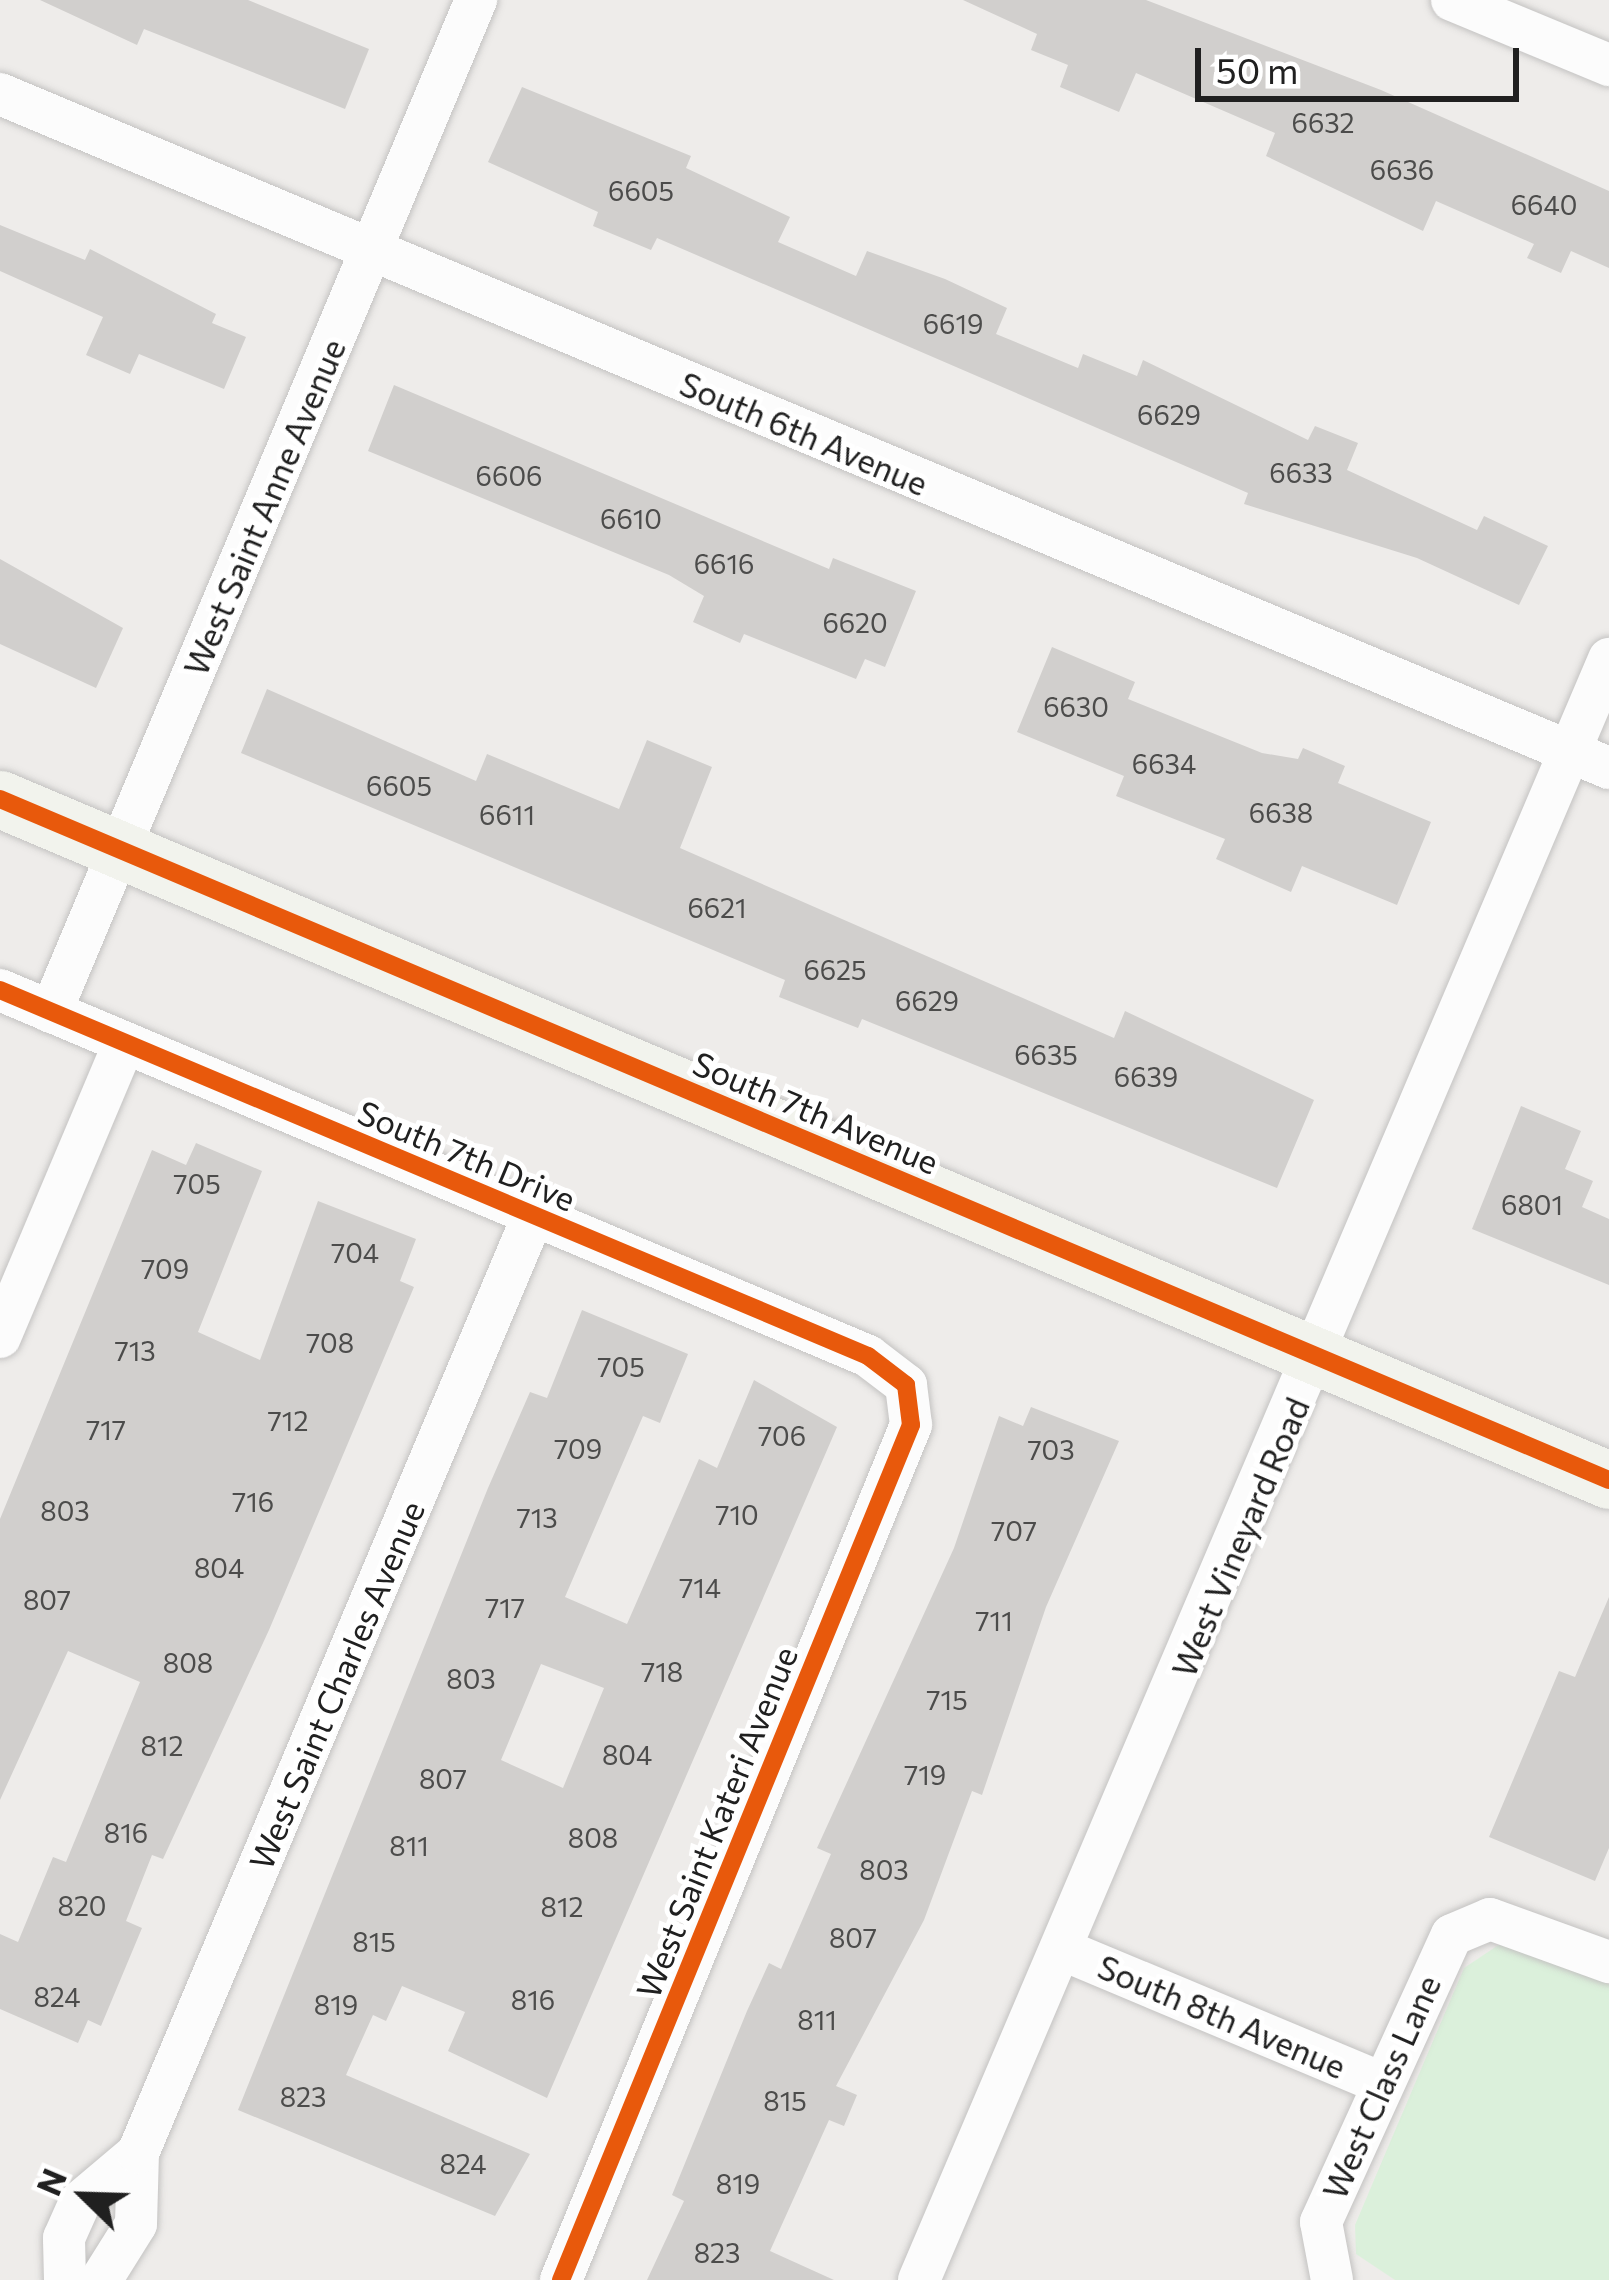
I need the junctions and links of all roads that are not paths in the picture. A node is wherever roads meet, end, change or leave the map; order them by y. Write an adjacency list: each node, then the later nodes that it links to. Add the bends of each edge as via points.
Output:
1 (476, 0): 5 (street, West Saint Anne Avenue)
2 (1452, 0): 3 (street)
3 (1609, 65)
4 (0, 94): 5 (street, South 6th Avenue)
5 (371, 250): 7 (street, South 6th Avenue); 10 (street, West Saint Anne Avenue)
6 (1609, 659): 7 (street, West Vineyard Road)
7 (1569, 751): 8 (street, South 6th Avenue); 16 (street, West Vineyard Road)
8 (1609, 768)
9 (0, 799): 10 (main road, South 7th Avenue)
10 (122, 849): 12 (street, West Saint Anne Avenue); 16 (main road, South 7th Avenue)
11 (0, 990): 12 (street, South 7th Drive)
12 (51, 1012): 13 (street, South 7th Drive)
13 (124, 1042): 14 (street, South 7th Drive); 15 (street)
14 (533, 1216): 17 (street, South 7th Drive, via 868,1356); 22 (street, West Saint Charles Avenue)
15 (0, 1337)
16 (1317, 1357): 18 (main road, South 7th Avenue); 19 (street, West Vineyard Road)
17 (906, 1385): 26 (street, West Saint Kateri Avenue, via 911,1425)
18 (1609, 1480)
19 (1061, 1948): 21 (street, South 8th Avenue); 27 (street, West Vineyard Road)
20 (1609, 1962): 21 (street, West Class Lane, via 1472,1920 1438,1958)
21 (1383, 2084): 23 (street, West Class Lane, via 1322,2222)
22 (138, 2153): 24 (street, West Saint Charles Avenue, via 80,2202 64,2238); 25 (street, West Saint Charles Avenue, via 136,2224)
23 (1327, 2273)
24 (65, 2280)
25 (101, 2280)
26 (561, 2280)
27 (920, 2280)

